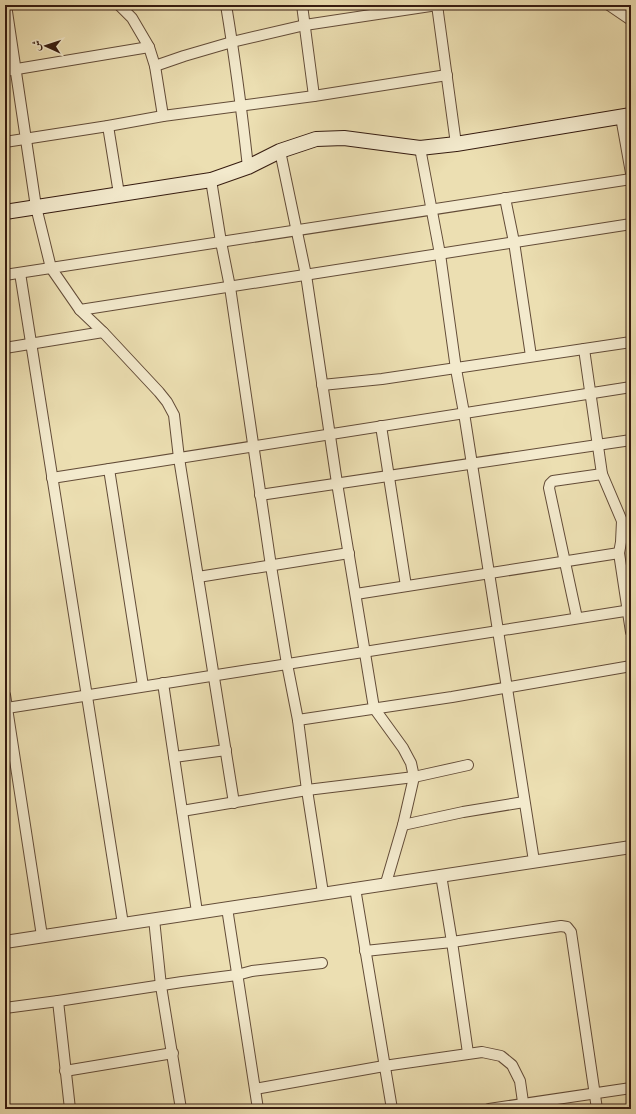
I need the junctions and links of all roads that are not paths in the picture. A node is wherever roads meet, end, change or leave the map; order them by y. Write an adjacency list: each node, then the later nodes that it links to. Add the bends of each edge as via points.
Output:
1 (6, 5): 12 (street)
2 (119, 5): 10 (street, via 132,18)
3 (226, 5): 9 (street)
4 (302, 5): 8 (street)
5 (437, 5): 8 (street); 13 (street)
6 (609, 5): 7 (street)
7 (631, 20)
8 (305, 25): 9 (street); 14 (street)
9 (232, 42): 11 (street); 15 (street)
10 (149, 47): 11 (street); 12 (street)
11 (155, 66): 16 (street)
12 (10, 70): 19 (street)
13 (447, 75): 14 (street); 21 (street)
14 (314, 96): 15 (street)
15 (241, 105): 16 (street); 24 (street)
16 (163, 116): 18 (street)
17 (626, 116): 21 (main road); 25 (street)
18 (108, 126): 19 (street); 28 (street)
19 (26, 139): 20 (street); 30 (street)
20 (5, 142)
21 (456, 144): 22 (main road)
22 (420, 148): 23 (main road, via 344,138 316,139); 31 (street)
23 (280, 150): 24 (main road); 34 (street)
24 (248, 167): 26 (main road)
25 (631, 173)
26 (211, 180): 28 (main road); 35 (street)
27 (631, 180): 29 (street)
28 (119, 194): 30 (main road)
29 (505, 198): 31 (street); 36 (street)
30 (36, 207): 32 (main road); 38 (street)
31 (432, 210): 34 (street); 37 (street)
32 (5, 212)
33 (631, 224): 36 (street)
34 (297, 230): 35 (street); 41 (street)
35 (221, 242): 38 (street); 42 (street)
36 (514, 242): 37 (street); 49 (street)
37 (440, 254): 41 (street); 50 (street)
38 (51, 268): 39 (street); 43 (street)
39 (20, 273): 40 (street); 46 (street)
40 (5, 275)
41 (306, 275): 42 (street); 51 (street)
42 (230, 287): 43 (street); 59 (street)
43 (80, 310): 44 (street)
44 (103, 332): 46 (street); 60 (street, via 167,402 174,416)
45 (631, 342): 48 (street)
46 (31, 344): 47 (street); 65 (street)
47 (5, 348)
48 (584, 349): 49 (street); 53 (street)
49 (531, 356): 50 (street)
50 (456, 369): 51 (street); 54 (street)
51 (322, 385): 56 (street)
52 (631, 387): 53 (street)
53 (590, 394): 54 (street); 58 (street)
54 (464, 413): 55 (street); 61 (street)
55 (381, 426): 56 (street); 64 (street)
56 (330, 434): 59 (street); 66 (street)
57 (631, 440): 58 (street)
58 (598, 444): 61 (street); 63 (street)
59 (253, 446): 60 (street); 67 (street)
60 (179, 458): 62 (street); 74 (street)
61 (471, 463): 64 (street); 73 (street)
62 (109, 469): 65 (street); 86 (street)
63 (602, 474): 68 (street); 71 (street, via 553,481 550,484)
64 (388, 476): 66 (street); 75 (street)
65 (52, 478): 89 (street)
66 (337, 484): 67 (street); 69 (street)
67 (260, 495): 72 (street)
68 (626, 520): 70 (street)
69 (349, 553): 72 (street); 76 (street)
70 (619, 553): 71 (street); 77 (street)
71 (564, 562): 73 (street); 78 (street)
72 (271, 566): 74 (street); 82 (street)
73 (489, 573): 75 (street); 79 (street)
74 (198, 577): 84 (street)
75 (406, 586): 76 (street)
76 (356, 594): 81 (street)
77 (629, 610): 78 (street); 80 (street)
78 (577, 618): 79 (street)
79 (498, 631): 81 (street); 87 (street)
80 (631, 632)
81 (365, 652): 82 (street); 91 (street)
82 (287, 664): 84 (street); 92 (street)
83 (631, 666): 87 (street)
84 (214, 675): 85 (street); 93 (street)
85 (163, 683): 86 (street); 94 (street)
86 (143, 686): 89 (street)
87 (506, 688): 91 (street); 98 (street)
88 (5, 695): 90 (street)
89 (87, 695): 90 (street); 111 (street)
90 (7, 708): 112 (street)
91 (374, 708): 92 (street); 96 (street, via 403,748)
92 (298, 720): 97 (street)
93 (226, 750): 94 (street); 99 (street)
94 (174, 756): 100 (street)
95 (468, 765): 96 (street)
96 (414, 777): 97 (street); 101 (street)
97 (307, 790): 99 (street); 107 (street)
98 (524, 802): 101 (street); 103 (street)
99 (234, 803): 100 (street)
100 (182, 811): 109 (street)
101 (403, 824): 105 (street)
102 (631, 847): 103 (street)
103 (534, 861): 104 (street)
104 (441, 876): 105 (street); 114 (street)
105 (386, 883): 106 (street)
106 (355, 888): 107 (street); 115 (street)
107 (323, 893): 108 (street)
108 (227, 908): 109 (street); 117 (street)
109 (197, 912): 110 (street)
110 (154, 919): 111 (street); 118 (street)
111 (123, 924): 112 (street)
112 (42, 936): 113 (street)
113 (5, 942)
114 (452, 942): 115 (street); 122 (street); 127 (street, via 567,927 571,932)
115 (365, 951): 123 (street)
116 (322, 963): 117 (street)
117 (237, 975): 118 (street); 126 (street)
118 (162, 986): 119 (street); 121 (street)
119 (58, 1001): 120 (street); 124 (street)
120 (5, 1008)
121 (173, 1053): 124 (street); 130 (street)
122 (468, 1053): 123 (street); 128 (street, via 482,1052 502,1056 512,1065 520,1081)
123 (384, 1066): 126 (street); 132 (street)
124 (65, 1071): 129 (street)
125 (631, 1088): 127 (street)
126 (255, 1090): 131 (street)
127 (594, 1093): 128 (street); 134 (street)
128 (523, 1106): 133 (street)
129 (70, 1109)
130 (180, 1109)
131 (258, 1109)
132 (392, 1109)
133 (489, 1109)
134 (597, 1109)

